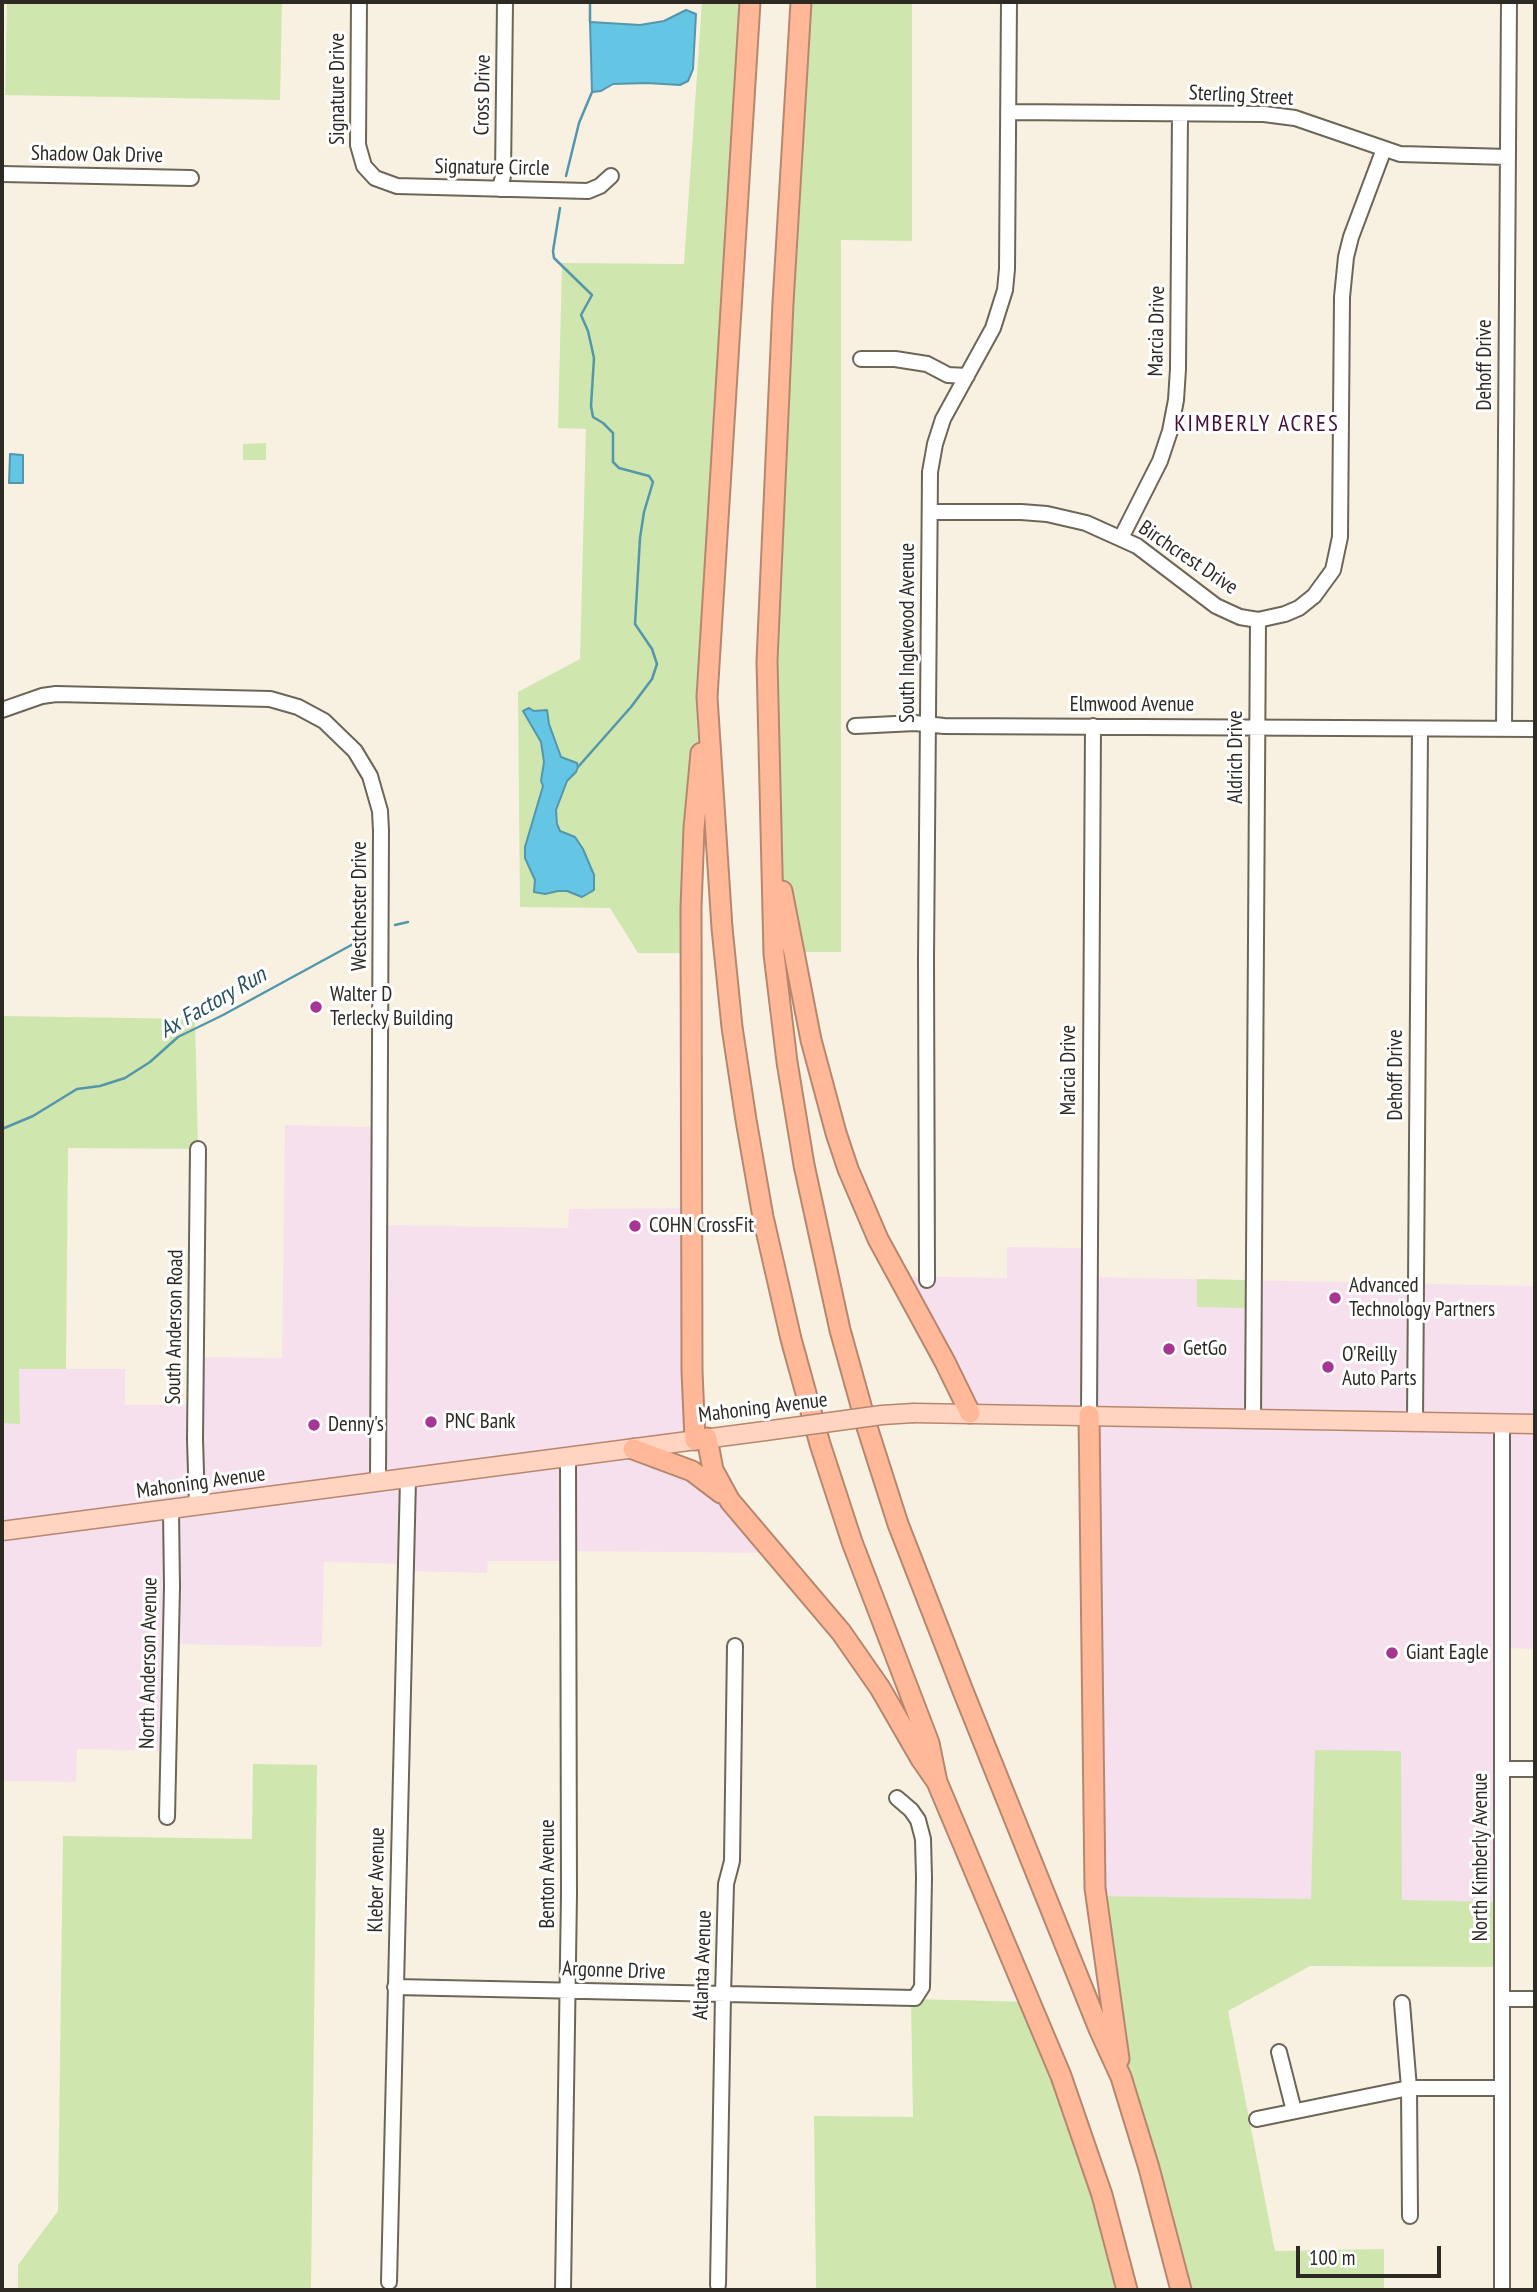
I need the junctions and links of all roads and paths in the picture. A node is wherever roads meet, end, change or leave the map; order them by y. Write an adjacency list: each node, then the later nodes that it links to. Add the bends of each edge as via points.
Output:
1 (359, 2): 11 (street, Signature Drive, via 358,145)
2 (505, 2): 15 (street, Cross Drive)
3 (750, 2): 21 (highway)
4 (801, 2): 30 (highway, via 769,579)
5 (1009, 2): 7 (street, South Inglewood Avenue)
6 (1509, 2): 10 (street, Dehoff Drive)
7 (1008, 113): 8 (street, Sterling Street); 17 (street, South Inglewood Avenue, via 1005,290 993,327)
8 (1180, 114): 9 (street, Sterling Street, via 1285,116); 19 (street, Marcia Drive, via 1176,400 1160,461)
9 (1384, 149): 10 (street, Sterling Street, via 1415,156); 20 (street, via 1351,237 1343,276 1338,556 1329,577 1299,608)
10 (1508, 157): 28 (street, Dehoff Drive)
11 (370, 173): 15 (street, Signature Circle, via 397,186)
12 (2, 174): 14 (street, Shadow Oak Drive)
13 (611, 176): 15 (street, Signature Circle, via 588,191)
14 (191, 178)
15 (500, 189)
16 (861, 359): 17 (street, via 927,364 948,374)
17 (967, 376): 18 (street, South Inglewood Avenue, via 935,444)
18 (930, 512): 19 (street, Birchcrest Drive, via 1047,514); 23 (street, South Inglewood Avenue)
19 (1122, 538): 20 (street, Birchcrest Drive, via 1216,606)
20 (1258, 620): 26 (street, Aldrich Drive)
21 (707, 697): 39 (highway, via 691,895 692,1371); 51 (highway, via 732,1027 766,1230 820,1444 856,1555 929,1743)
22 (2, 710): 43 (street, Westchester Drive, via 56,694 270,699 324,721 355,751 370,776 382,831)
23 (928, 725): 24 (street, Elmwood Avenue); 25 (street, Elmwood Avenue); 32 (street, South Inglewood Avenue)
24 (855, 726)
25 (1093, 726): 26 (street, Elmwood Avenue); 34 (street, Marcia Drive)
26 (1257, 727): 27 (street, Elmwood Avenue); 35 (street, Aldrich Drive)
27 (1420, 729): 28 (street, Elmwood Avenue); 36 (street, Dehoff Drive)
28 (1504, 729): 29 (street, Elmwood Avenue)
29 (1535, 729)
30 (772, 838): 33 (highway, via 811,1040 848,1169 878,1239); 61 (highway, via 774,954 787,1062 820,1248 856,1391 917,1577)
31 (198, 1149): 45 (street, South Anderson Road)
32 (927, 1280)
33 (970, 1413): 34 (main road, Mahoning Avenue); 39 (main road, Mahoning Avenue, bridge, via 883,1415)
34 (1089, 1416): 35 (main road, Mahoning Avenue); 61 (highway, via 1095,1888)
35 (1253, 1418): 36 (main road, Mahoning Avenue)
36 (1415, 1421): 37 (main road, Mahoning Avenue)
37 (1502, 1423): 38 (main road, Mahoning Avenue); 49 (street, North Kimberly Avenue)
38 (1535, 1424)
39 (701, 1439): 40 (main road, Mahoning Avenue); 44 (highway)
40 (633, 1449): 41 (main road, Mahoning Avenue); 44 (highway, via 692,1471)
41 (568, 1458): 42 (main road, Mahoning Avenue); 55 (street, Benton Avenue)
42 (408, 1479): 43 (main road, Mahoning Avenue); 54 (street, Kleber Avenue)
43 (378, 1482): 45 (main road, Mahoning Avenue)
44 (730, 1501): 51 (highway, via 841,1632)
45 (197, 1506): 46 (main road, Mahoning Avenue)
46 (171, 1510): 47 (main road, Mahoning Avenue); 53 (street, North Anderson Avenue)
47 (2, 1531)
48 (735, 1646): 56 (street, Atlanta Avenue, via 732,1861 726,1884)
49 (1502, 1769): 50 (street); 57 (street, North Kimberly Avenue)
50 (1535, 1769)
51 (937, 1782): 70 (highway, via 1061,2076 1102,2196)
52 (897, 1798): 56 (street, Argonne Drive, via 918,1820 923,1839 919,1995)
53 (167, 1817)
54 (395, 1987): 55 (street, Argonne Drive); 67 (street, Kleber Avenue)
55 (568, 1990): 56 (street, Argonne Drive); 69 (street, Benton Avenue)
56 (723, 1995): 68 (street, Atlanta Avenue)
57 (1502, 1999): 58 (street); 63 (street, North Kimberly Avenue)
58 (1535, 1999)
59 (1402, 2003): 62 (street)
60 (1279, 2052): 64 (street)
61 (1121, 2077): 71 (highway)
62 (1409, 2088): 63 (street); 64 (street); 66 (street)
63 (1502, 2088): 72 (street, North Kimberly Avenue)
64 (1294, 2112): 65 (street)
65 (1257, 2119)
66 (1410, 2216)
67 (389, 2282)
68 (718, 2285)
69 (563, 2290)
70 (1127, 2290)
71 (1181, 2290)
72 (1502, 2290)

